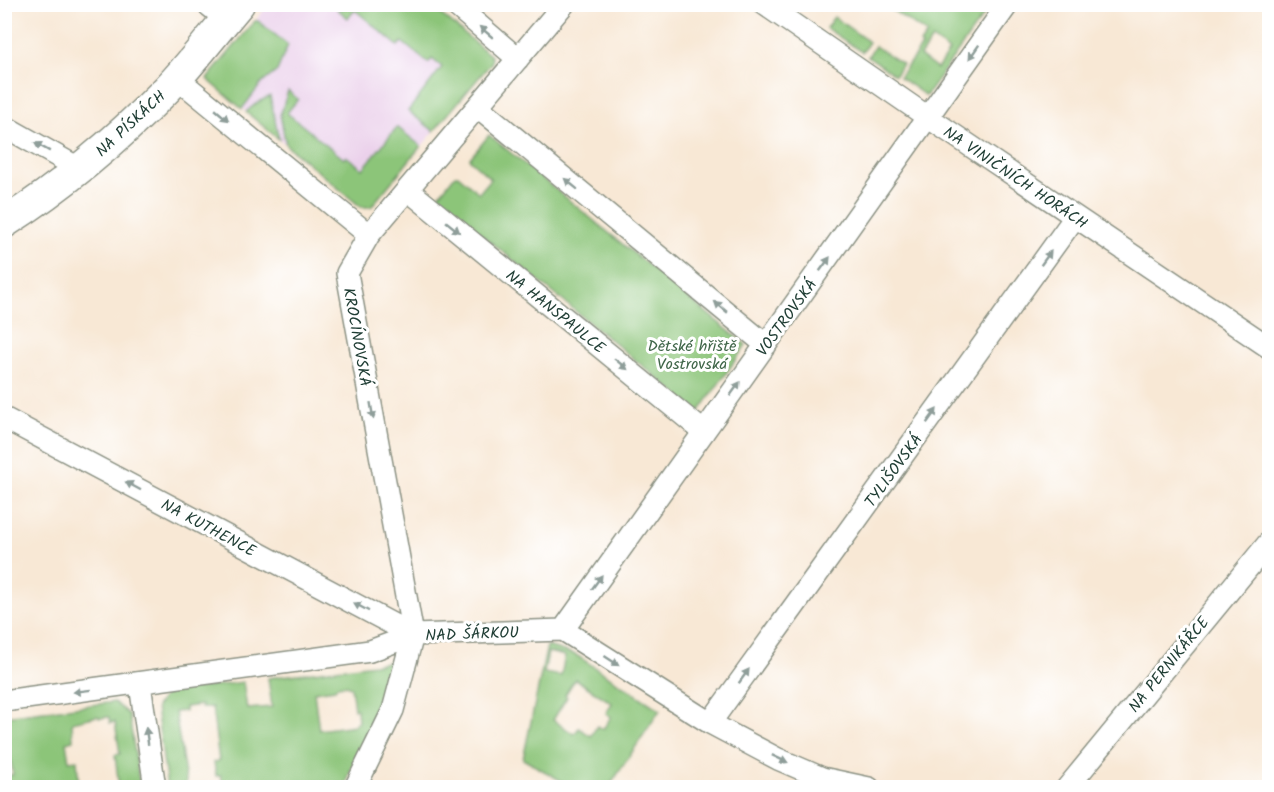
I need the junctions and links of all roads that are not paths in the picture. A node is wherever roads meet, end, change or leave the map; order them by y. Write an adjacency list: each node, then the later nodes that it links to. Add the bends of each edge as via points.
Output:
1 (454, 4): 6 (street, one-way to 1)
2 (564, 4): 6 (street, KROCÍNOVSKÁ)
3 (764, 4): 9 (street, NA VINIČNÍCH HORÁCH)
4 (1008, 4): 9 (street, VOSTROVSKÁ, one-way to 9)
5 (224, 9): 7 (street, NA PÍSKÁCH)
6 (518, 59): 8 (street, KROCÍNOVSKÁ)
7 (177, 78): 11 (street, NA PÍSKÁCH); 15 (street, one-way to 15)
8 (478, 107): 12 (street, KROCÍNOVSKÁ); 16 (street, one-way to 8)
9 (929, 118): 13 (street, NA VINIČNÍCH HORÁCH); 16 (street, VOSTROVSKÁ, one-way to 9)
10 (4, 126): 11 (street, one-way to 10)
11 (80, 169): 14 (street, NA PÍSKÁCH)
12 (408, 190): 15 (street, KROCÍNOVSKÁ); 19 (street, NA HANSPAULCE, one-way to 19)
13 (1076, 217): 17 (street, NA VINIČNÍCH HORÁCH); 25 (street, TYLIŠOVSKÁ, one-way to 13)
14 (4, 223)
15 (369, 235): 22 (street, KROCÍNOVSKÁ, one-way to 22, via 347,273)
16 (766, 345): 19 (street, VOSTROVSKÁ, one-way to 16)
17 (1269, 348)
18 (4, 418): 22 (street, NA KUTHENCE, one-way to 18)
19 (704, 432): 21 (street, VOSTROVSKÁ, one-way to 19)
20 (1268, 546): 29 (street, NA PERNIKÁŘCE)
21 (563, 630): 22 (street, NAD ŠÁRKOU); 25 (street, one-way to 25)
22 (413, 635): 23 (street, NAD ŠÁRKOU, via 370,651); 27 (street, via 393,710)
23 (140, 684): 24 (street, NAD ŠÁRKOU, one-way to 24); 26 (street, one-way to 23)
24 (4, 701)
25 (710, 723): 28 (street, one-way to 28, via 822,778)
26 (155, 788)
27 (355, 788)
28 (869, 788)
29 (1067, 788)

